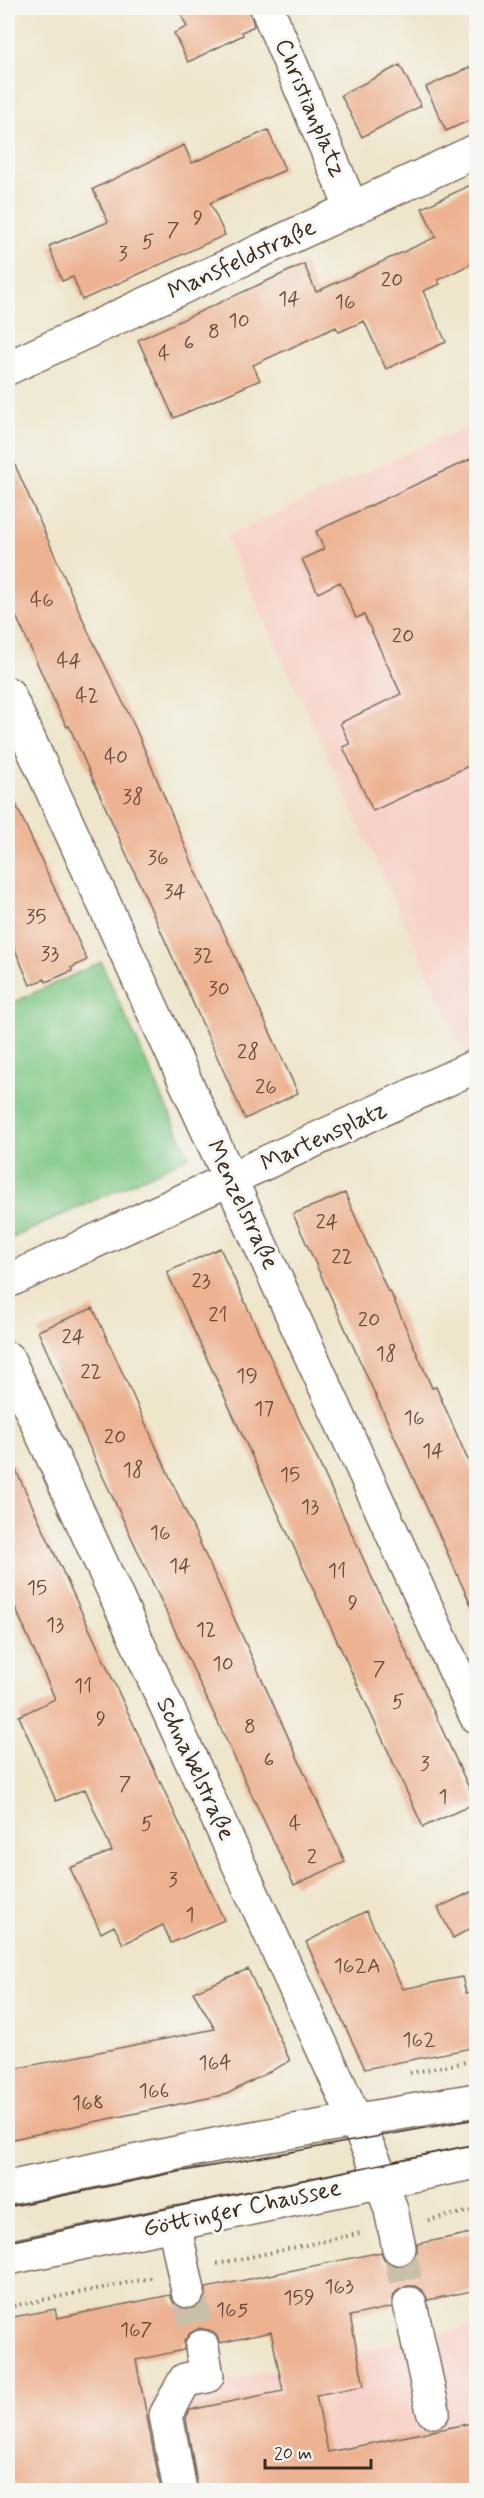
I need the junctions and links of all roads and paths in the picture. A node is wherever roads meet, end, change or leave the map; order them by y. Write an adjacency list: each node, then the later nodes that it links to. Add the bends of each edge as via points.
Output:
1 (267, 8): 3 (street, Christianplatz)
2 (477, 151): 3 (street, Mansfeldstraße)
3 (352, 208): 4 (street, Mansfeldstraße)
4 (8, 368)
5 (8, 694): 7 (street, Menzelstraße)
6 (477, 1066): 7 (street, Martensplatz)
7 (231, 1180): 8 (street, Martensplatz); 10 (street, Menzelstraße)
8 (8, 1281)
9 (8, 1359): 12 (street, Schnabelstraße)
10 (477, 1716)
11 (477, 2100): 12 (street)
12 (356, 2122): 14 (street, Schnabelstraße); 15 (street, via 231,2142)
13 (477, 2162): 14 (street, Göttinger Chaussee)
14 (382, 2180): 17 (street, Göttinger Chaussee); 18 (street, Schnabelstraße)
15 (8, 2188)
16 (477, 2210): 18 (path)
17 (174, 2223): 19 (street, Göttinger Chaussee); 20 (street)
18 (397, 2237): 20 (path)
19 (8, 2258)
20 (186, 2281): 22 (path)
21 (410, 2304): 24 (street)
22 (8, 2307)
23 (202, 2347): 25 (street, via 207,2376 185,2380 166,2415)
24 (433, 2411)
25 (180, 2490)

